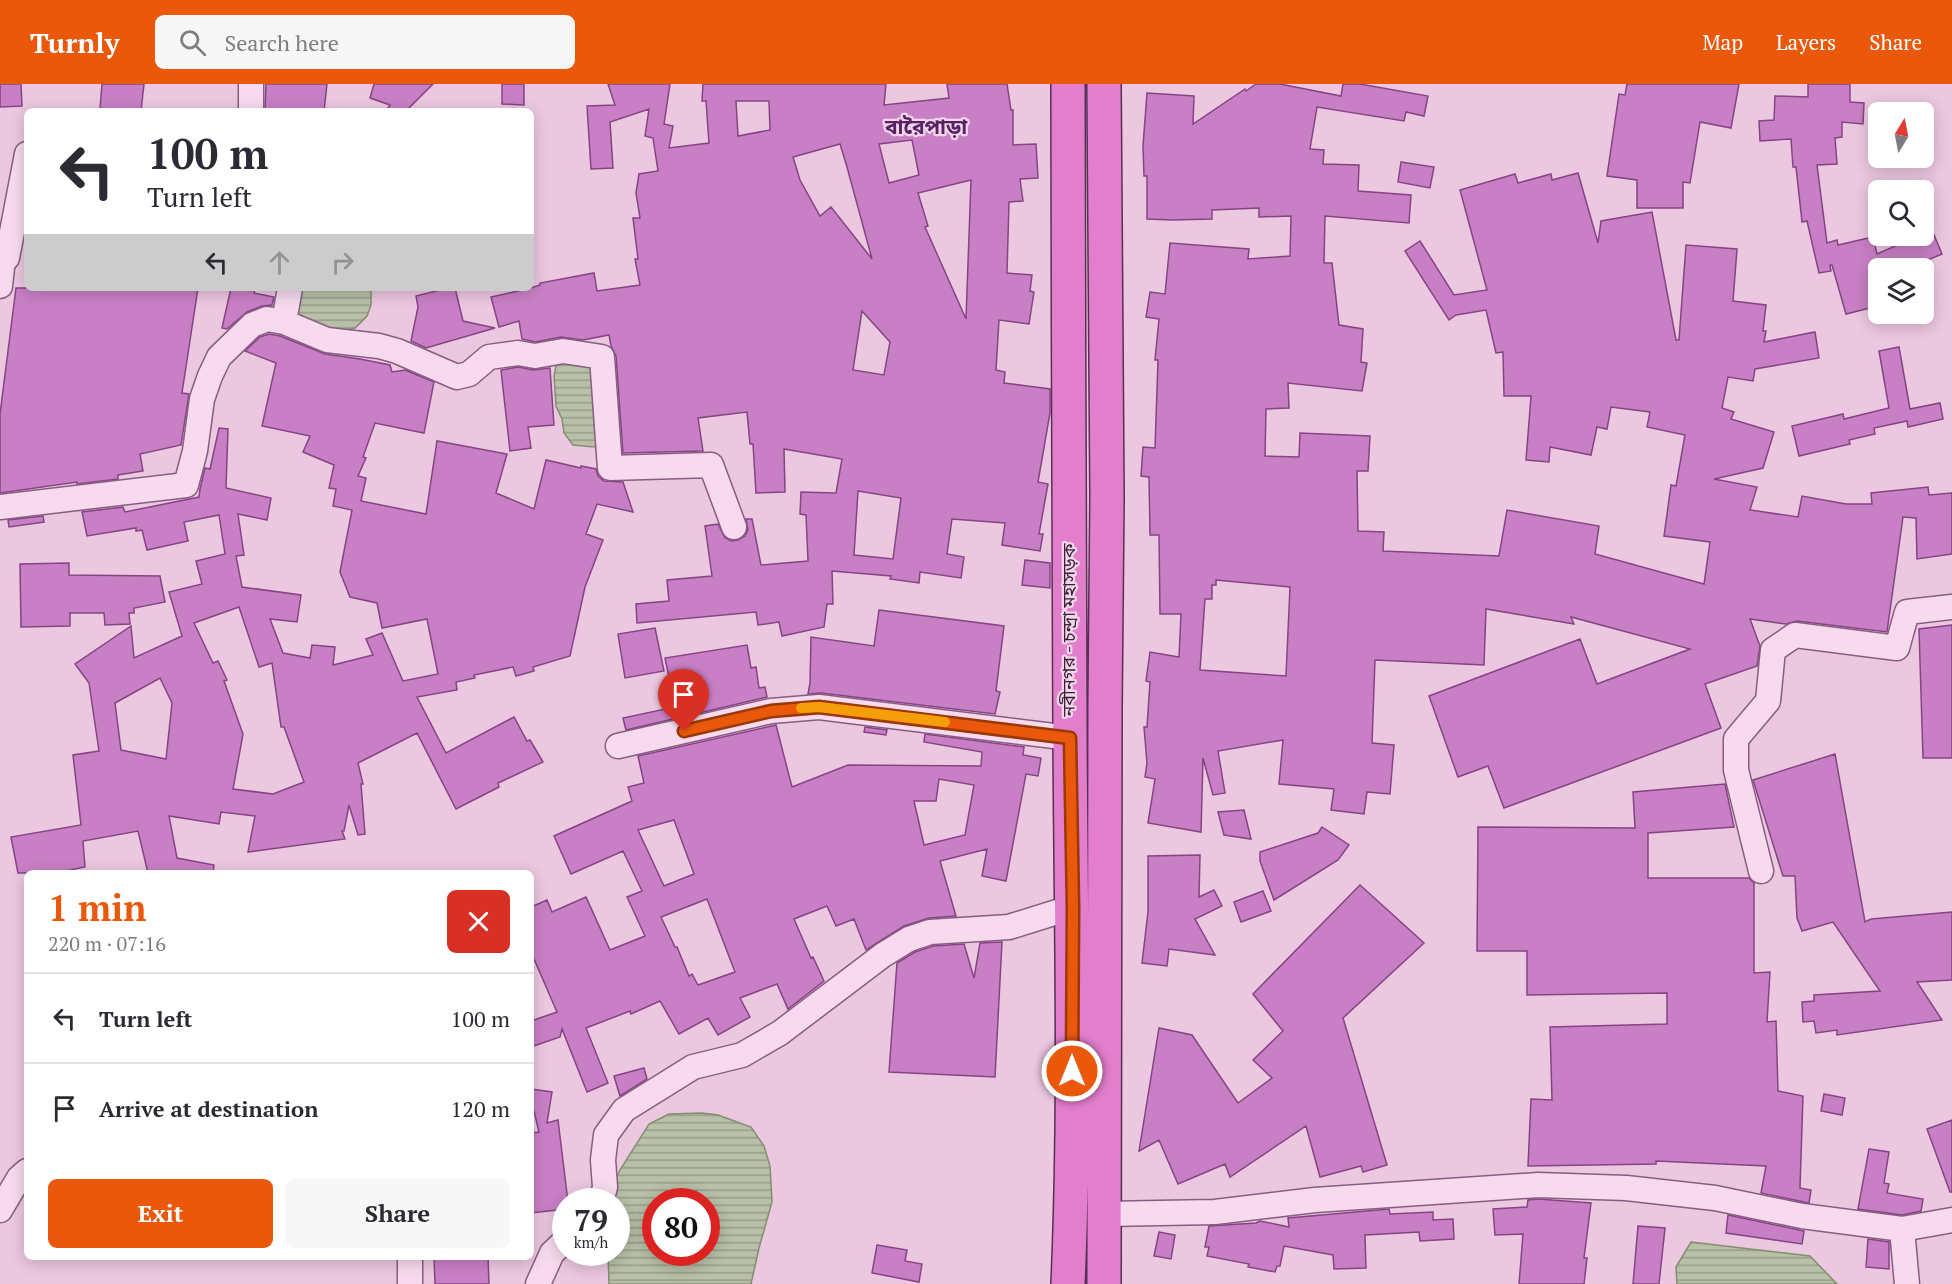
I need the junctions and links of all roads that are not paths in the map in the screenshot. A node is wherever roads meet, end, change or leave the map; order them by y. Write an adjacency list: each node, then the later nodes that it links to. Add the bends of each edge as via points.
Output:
1 (251, 84): 4 (street)
2 (1068, 84): 13 (highway, নবীনগর - চন্দ্রা মহাসড়ক)
3 (1104, 84): 20 (highway, নবীনগর - চন্দ্রা মহাসড়ক)
4 (251, 108)
5 (24, 169): 6 (street, via 6,258)
6 (1, 258): 7 (street)
7 (0, 286)
8 (289, 291): 9 (street)
9 (284, 322): 10 (street, via 267,319 252,325 219,357 202,399 186,485); 11 (street, via 327,340 397,351 457,377 469,374 489,357 563,351 602,357 610,468 711,465)
10 (0, 507)
11 (734, 527)
12 (1952, 607): 15 (street, via 1907,612 1897,648 1796,635 1773,650 1768,701 1737,739 1736,770)
13 (1070, 738): 14 (street, via 819,707 771,711); 16 (highway, নবীনগর - চন্দ্রা মহাসড়ক)
14 (618, 746)
15 (1761, 871)
16 (1073, 907): 18 (street, via 1009,927 930,932 909,939 780,1033 742,1055 693,1067 624,1110 606,1135); 27 (highway, নবীনগর - চন্দ্রা মহাসড়ক)
17 (24, 1174): 19 (street)
18 (605, 1188)
19 (0, 1210)
20 (1104, 1214): 22 (street, via 1215,1212 1316,1200 1538,1185 1626,1188 1715,1198 1802,1216); 28 (highway, নবীনগর - চন্দ্রা মহাসড়ক)
21 (1952, 1220): 22 (street)
22 (1902, 1228): 29 (street)
23 (552, 1253): 26 (street)
24 (410, 1260): 25 (street)
25 (410, 1284)
26 (538, 1284)
27 (1068, 1284)
28 (1104, 1284)
29 (1907, 1284)

